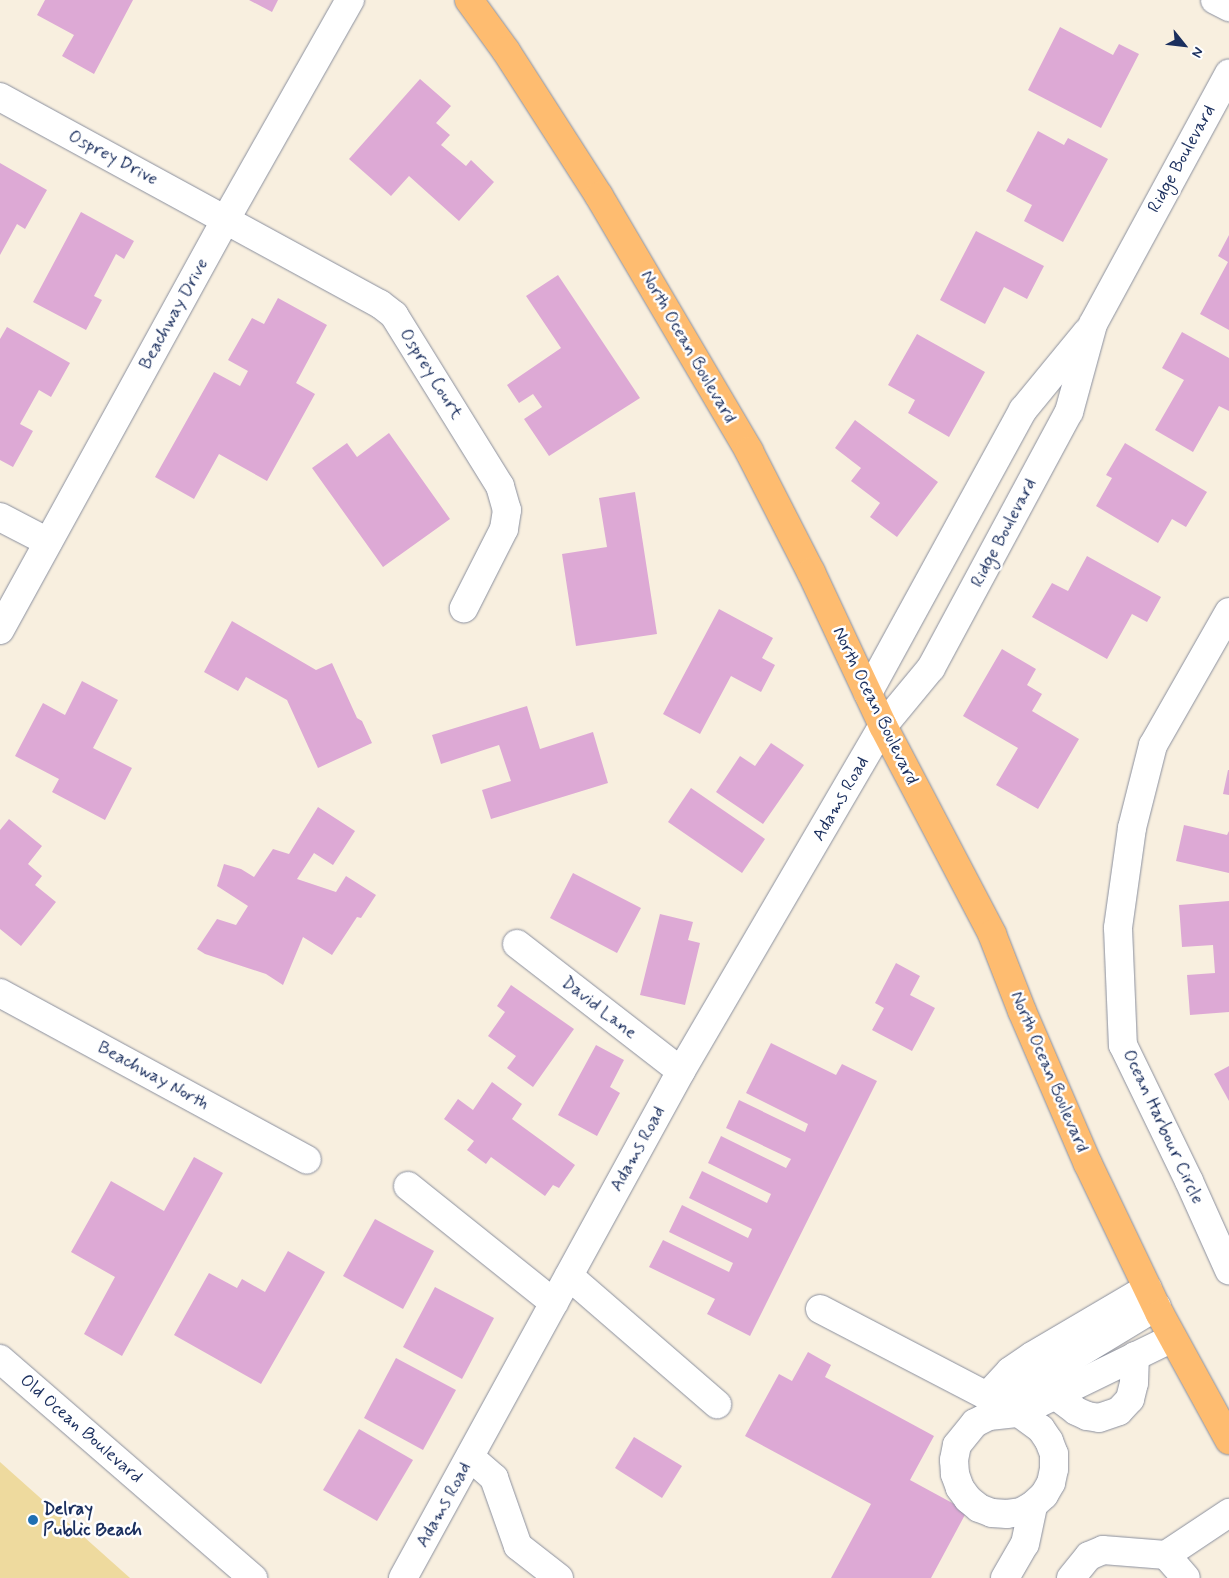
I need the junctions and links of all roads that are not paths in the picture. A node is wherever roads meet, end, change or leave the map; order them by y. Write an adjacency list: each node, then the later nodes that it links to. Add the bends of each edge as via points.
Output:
1 (350, 0): 7 (street, Beachway Drive)
2 (469, 0): 14 (main road, North Ocean Boulevard, via 506,51 599,196 749,451)
3 (1215, 0): 4 (street)
4 (1229, 7)
5 (1229, 74): 8 (street, Ridge Boulevard)
6 (0, 96): 7 (street, Osprey Drive)
7 (226, 219): 10 (street, Beachway Drive); 11 (street, Osprey Court, via 380,304 394,315 500,486 507,510 504,529)
8 (1092, 324): 14 (street, Ridge Boulevard, via 1023,410); 15 (street, Ridge Boulevard, via 1069,412 932,668)
9 (0, 517): 10 (street)
10 (48, 542): 13 (street, Beachway Drive)
11 (464, 608)
12 (1229, 612): 21 (street, Ocean Harbour Circle, via 1153,745 1132,828 1118,928 1124,1045)
13 (0, 630)
14 (868, 693): 15 (main road, North Ocean Boulevard)
15 (883, 726): 18 (street, Adams Road); 23 (main road, North Ocean Boulevard, via 992,934 1088,1164)
16 (517, 944): 18 (street, David Lane)
17 (0, 993): 19 (street, Beachway North)
18 (681, 1071): 22 (street, Adams Road)
19 (306, 1160)
20 (408, 1186): 24 (street)
21 (1229, 1270)
22 (569, 1276): 24 (street, Adams Road); 30 (street)
23 (1152, 1297): 26 (main road, North Ocean Boulevard); 31 (street, via 1032,1356 1010,1371)
24 (554, 1303): 33 (street, Adams Road)
25 (820, 1310): 31 (street)
26 (1173, 1338): 27 (street); 32 (main road, North Ocean Boulevard)
27 (1135, 1356): 29 (street); 29 (street, via 1130,1399 1119,1411 1100,1418 1087,1416)
28 (0, 1359): 37 (street, Old Ocean Boulevard)
29 (1055, 1395): 31 (street)
30 (717, 1404)
31 (1000, 1408): 34 (street, via 1040,1429 1054,1454 1051,1482); 34 (street, via 975,1423 957,1446 955,1474 960,1488 979,1508 1007,1514)
32 (1229, 1440)
33 (470, 1457): 38 (street, Adams Road); 39 (street, via 494,1478 518,1546)
34 (1033, 1505): 40 (street, via 1024,1544)
35 (1229, 1513): 36 (street)
36 (1166, 1555): 41 (street, via 1103,1550 1089,1556); 42 (street)
37 (253, 1578)
38 (403, 1578)
39 (559, 1578)
40 (1005, 1578)
41 (1071, 1578)
42 (1186, 1578)

